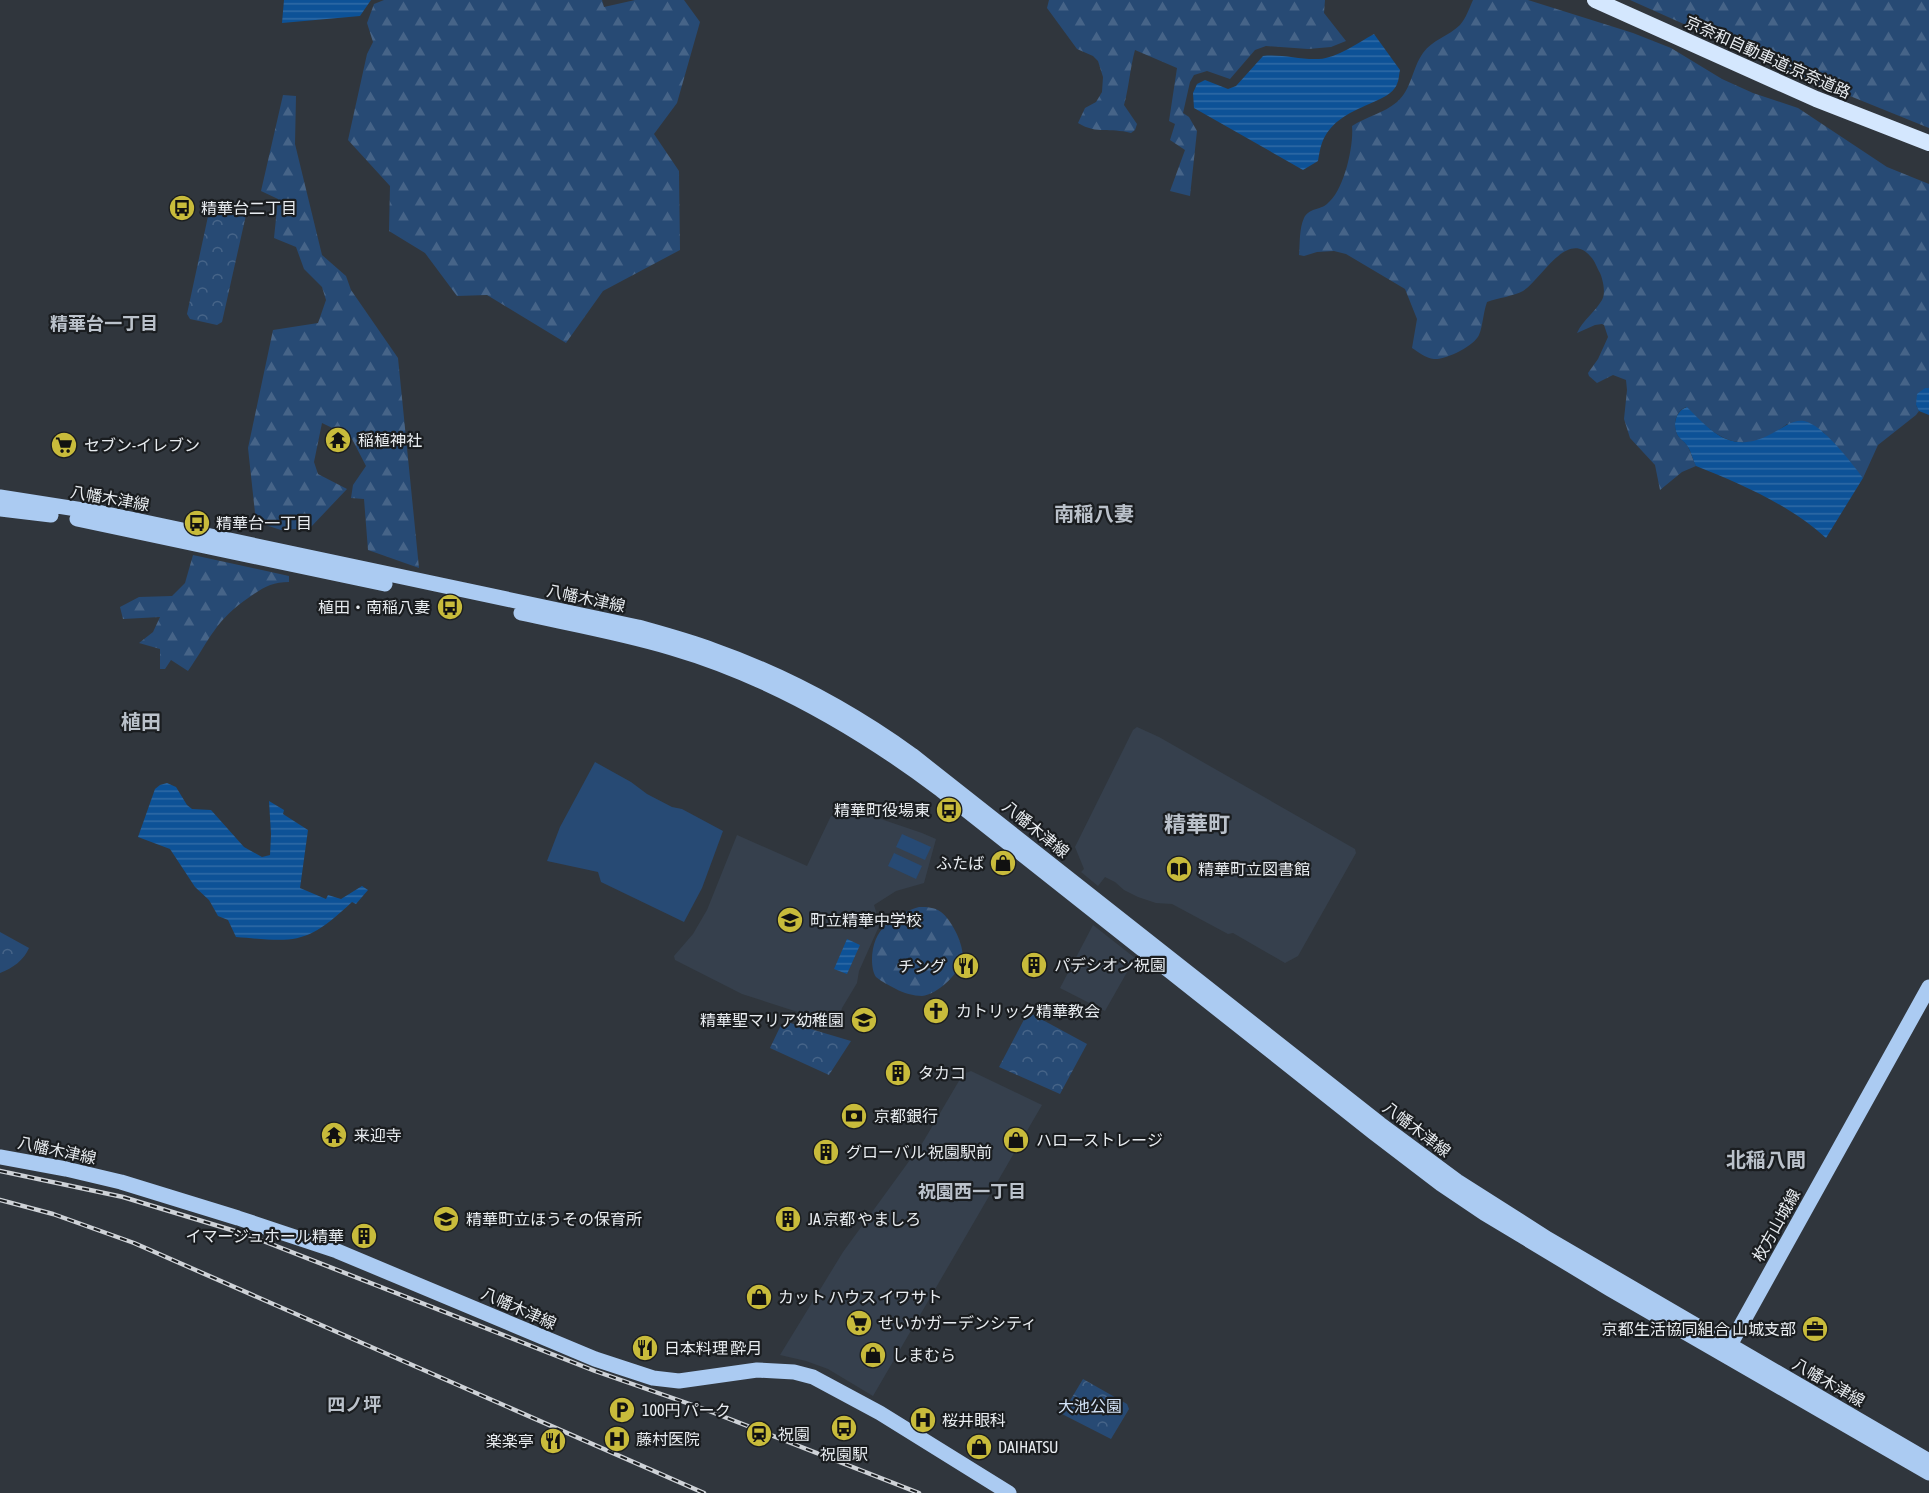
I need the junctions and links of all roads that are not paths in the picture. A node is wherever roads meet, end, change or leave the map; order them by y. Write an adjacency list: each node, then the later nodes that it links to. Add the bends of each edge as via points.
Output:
1 (1595, 0): 4 (highway, 京奈和自動車道;京奈道路, via 1816,99)
2 (1609, 0): 3 (highway, 京奈和自動車道;京奈道路, via 1795,84)
3 (1929, 137)
4 (1929, 143)
5 (0, 497): 9 (main road, 八幡木津線, via 102,513 638,627 712,649 795,684 912,755 1457,1181)
6 (0, 509): 9 (main road, 八幡木津線, via 100,524 638,639 672,648 790,694 914,770 1441,1184 1560,1259)
7 (1929, 987): 9 (main road, 枚方山城線)
8 (0, 1157): 12 (main road, 八幡木津線, via 121,1182 326,1247 595,1359 653,1378 679,1381 757,1370 813,1377 880,1413)
9 (1728, 1350): 10 (main road, 八幡木津線); 11 (main road, 八幡木津線)
10 (1929, 1461)
11 (1929, 1473)
12 (1009, 1493)

